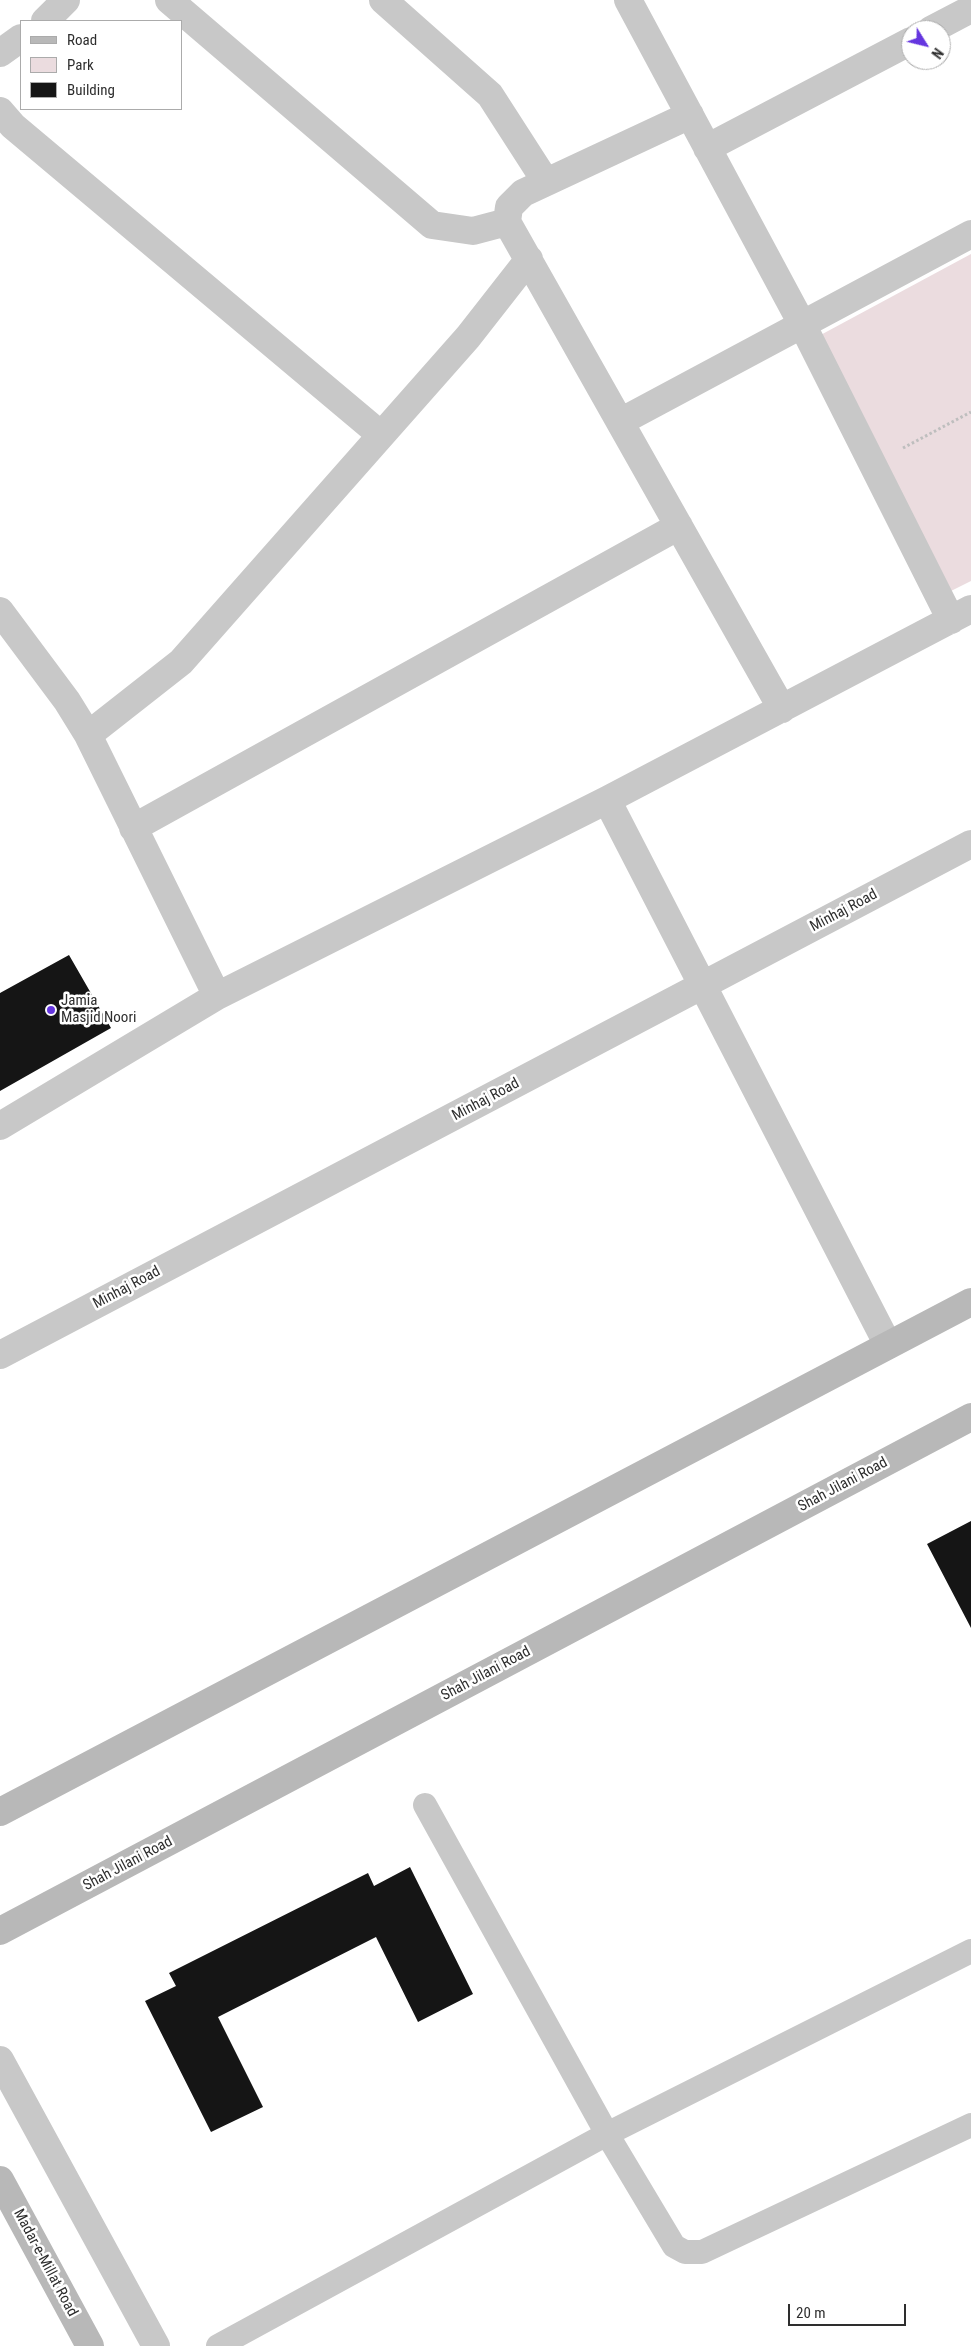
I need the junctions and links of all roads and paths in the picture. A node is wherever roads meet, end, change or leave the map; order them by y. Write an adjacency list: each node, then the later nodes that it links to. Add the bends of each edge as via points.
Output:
1 (66, 0): 6 (street)
2 (169, 0): 15 (street, via 432,225 473,230)
3 (383, 0): 14 (street, via 490,95)
4 (628, 0): 12 (street)
5 (971, 9): 7 (street)
6 (45, 20)
7 (951, 20)
8 (20, 39): 10 (street)
9 (901, 46): 13 (street)
10 (0, 53)
11 (0, 111): 21 (street, via 13,126)
12 (690, 115): 13 (street); 14 (street)
13 (708, 148): 18 (street)
14 (546, 182): 15 (street, via 523,193 509,207)
15 (507, 222): 17 (street)
16 (971, 234): 18 (street)
17 (529, 260): 20 (street); 21 (street, via 468,337)
18 (802, 324): 20 (street); 25 (street)
19 (971, 412): 22 (path)
20 (620, 422): 23 (street)
21 (381, 435): 27 (street, via 180,662)
22 (898, 451)
23 (679, 526): 26 (street); 29 (street)
24 (0, 611): 27 (street, via 67,701)
25 (961, 615): 26 (street)
26 (782, 709): 28 (street)
27 (88, 735): 29 (street)
28 (608, 800): 31 (street); 32 (street)
29 (133, 828): 32 (street)
30 (971, 844): 31 (street, Minhaj Road)
31 (703, 986): 35 (street); 36 (street, Minhaj Road)
32 (217, 996): 33 (street)
33 (0, 1126)
34 (971, 1302): 35 (street)
35 (888, 1346): 39 (street)
36 (0, 1355)
37 (971, 1417): 40 (street, Shah Jilani Road)
38 (425, 1805): 44 (lane)
39 (0, 1812)
40 (0, 1931)
41 (971, 1951): 44 (lane)
42 (0, 2060): 47 (street)
43 (971, 2125): 44 (lane, via 702,2252 685,2252 674,2246)
44 (607, 2134): 48 (lane)
45 (0, 2180): 46 (street, Madar-e-Millat Road)
46 (90, 2346)
47 (156, 2346)
48 (218, 2346)

